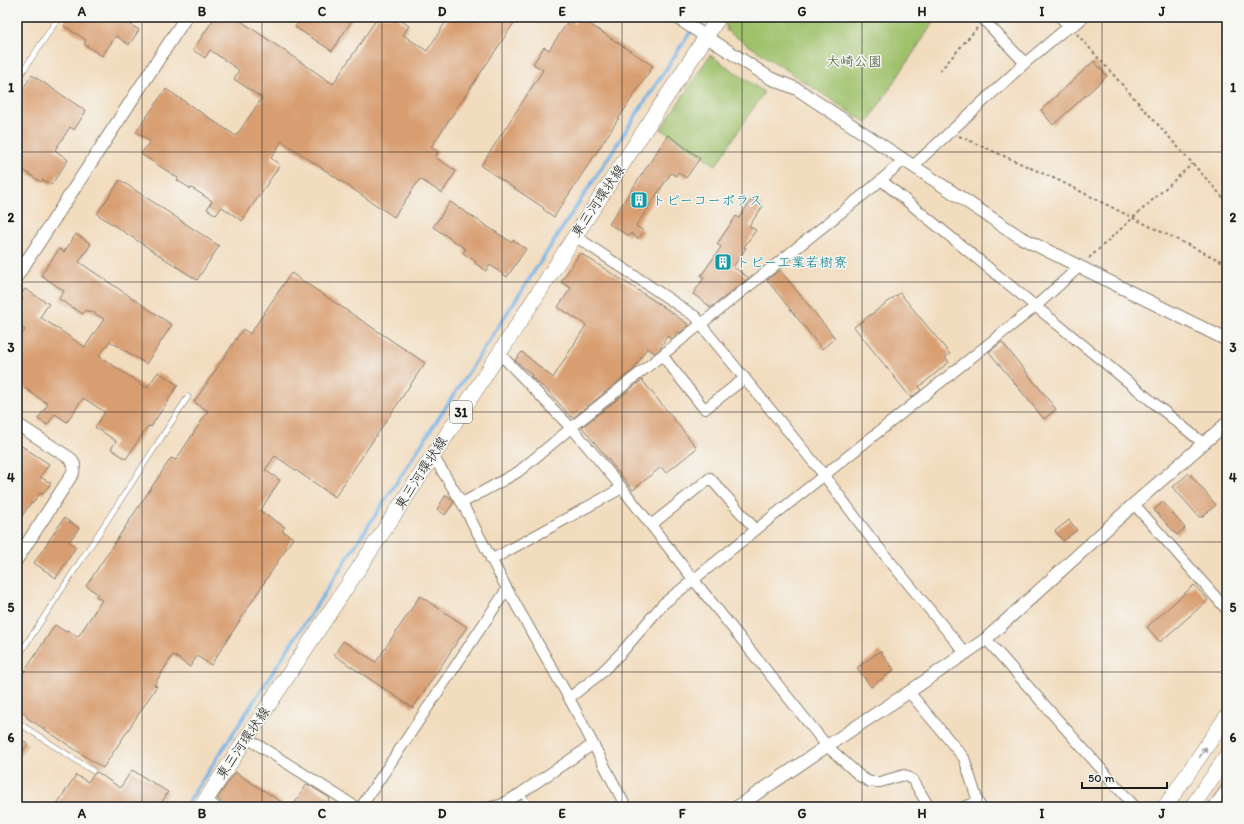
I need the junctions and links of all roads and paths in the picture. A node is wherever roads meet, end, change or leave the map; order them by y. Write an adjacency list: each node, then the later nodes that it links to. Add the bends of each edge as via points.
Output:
1 (58, 17): 12 (lane)
2 (186, 17): 22 (street)
3 (676, 17): 9 (street)
4 (719, 17): 9 (main road, 東三河環状線 / 31)
5 (1060, 17): 8 (street)
6 (1084, 17): 8 (street)
7 (984, 18): 10 (street); 11 (path)
8 (1070, 27): 10 (street); 15 (path)
9 (707, 37): 14 (street, via 770,78 797,89); 19 (main road, 東三河環状線 / 31)
10 (1025, 63): 13 (street)
11 (940, 71)
12 (17, 80)
13 (950, 132): 14 (street); 18 (path, via 1060,181)
14 (909, 163): 16 (street); 21 (street, via 1020,237)
15 (1193, 164): 17 (path); 18 (path)
16 (881, 180): 23 (street); 24 (street)
17 (1227, 202)
18 (1133, 218): 20 (path); 21 (path)
19 (575, 236): 24 (street, via 696,317); 26 (main road, 東三河環状線 / 31)
20 (1227, 264)
21 (1079, 267): 23 (street); 25 (street)
22 (17, 276)
23 (1036, 306): 33 (street); 35 (street)
24 (701, 324): 27 (street); 28 (street)
25 (1227, 340)
26 (499, 353): 32 (street); 34 (main road, 東三河環状線 / 31)
27 (662, 355): 28 (street, via 705,409); 32 (street)
28 (745, 378): 35 (street)
29 (188, 397): 48 (lane)
30 (1227, 423): 33 (street)
31 (17, 424): 41 (street, via 71,459 74,465 73,473)
32 (571, 428): 36 (street); 37 (street, via 518,472)
33 (1204, 444): 38 (street)
34 (433, 456): 37 (street); 53 (main road, 東三河環状線 / 31)
35 (824, 475): 40 (street); 47 (street, via 870,537)
36 (622, 488): 39 (street); 42 (street)
37 (462, 503): 42 (street)
38 (1134, 504): 45 (street); 46 (street)
39 (651, 525): 40 (street, via 710,478); 43 (street)
40 (756, 530): 43 (street)
41 (17, 559)
42 (491, 560): 44 (street)
43 (693, 579): 50 (street, via 663,604 600,674); 55 (street)
44 (507, 590): 50 (street); 63 (street)
45 (1227, 610)
46 (986, 639): 47 (street); 70 (street)
47 (966, 654): 49 (street)
48 (17, 658)
49 (909, 692): 55 (street); 60 (street, via 964,758)
50 (568, 698): 54 (street)
51 (1227, 716): 71 (main road, one-way to 51)
52 (17, 722): 57 (lane)
53 (247, 738): 61 (main road, 東三河環状線 / 31); 62 (street)
54 (592, 745): 59 (street); 66 (street)
55 (827, 746): 67 (street); 68 (street, via 870,782 880,782 904,775 913,780)
56 (1227, 756): 72 (main road)
57 (93, 770)
58 (1227, 788): 73 (street)
59 (521, 793): 64 (street, via 501,805); 65 (lane)
60 (980, 804): 69 (street)
61 (207, 805)
62 (356, 807)
63 (361, 807)
64 (492, 807)
65 (531, 807)
66 (626, 807)
67 (737, 807)
68 (929, 807)
69 (964, 807)
70 (1135, 807)
71 (1165, 807)
72 (1192, 807)
73 (1213, 807)

